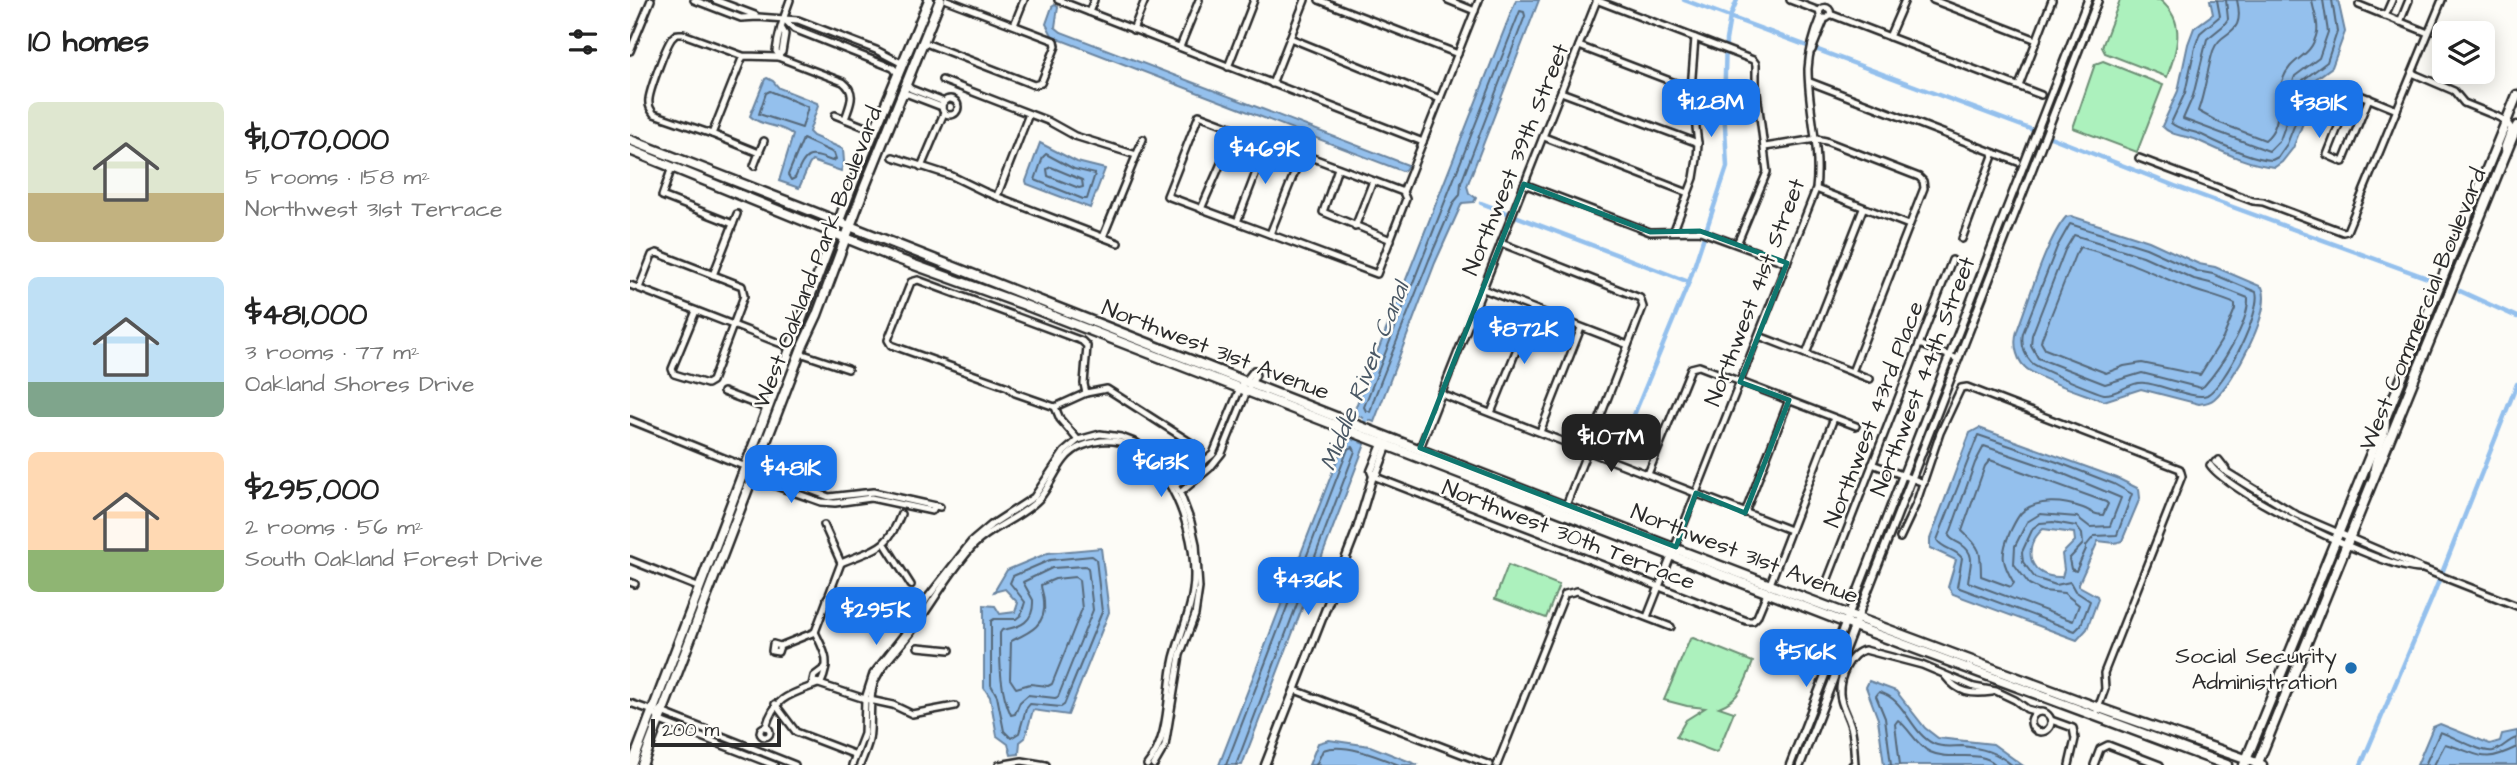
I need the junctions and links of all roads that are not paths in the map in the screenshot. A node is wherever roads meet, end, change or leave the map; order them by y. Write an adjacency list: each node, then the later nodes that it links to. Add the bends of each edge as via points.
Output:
1 (650, 0): 47 (street)
2 (694, 0): 34 (street, via 741,18)
3 (715, 0): 34 (street)
4 (790, 0): 35 (street)
5 (929, 0): 51 (main road, West Oakland Park Boulevard)
6 (940, 0): 44 (main road, West Oakland Park Boulevard)
7 (947, 0): 37 (street)
8 (1024, 0): 37 (street)
9 (1058, 0): 31 (street)
10 (1094, 0): 31 (street)
11 (1145, 0): 38 (street)
12 (1199, 0): 46 (street)
13 (1254, 0): 52 (street)
14 (1305, 0): 41 (street)
15 (1319, 0): 48 (street)
16 (1448, 0): 30 (street)
17 (1479, 0): 30 (street)
18 (1596, 0): 42 (street); 45 (street, Northwest 39th Street)
19 (1790, 0): 32 (street)
20 (1830, 0): 32 (street, Northwest 41st Street)
21 (1905, 0): 40 (street)
22 (1933, 0): 43 (street)
23 (2052, 0): 43 (street)
24 (2088, 0): 96 (street, Northwest 44th Street)
25 (2098, 0): 100 (street, Northwest 44th Street)
26 (2392, 0): 33 (street)
27 (2409, 0): 36 (street)
28 (2442, 0): 39 (street)
29 (2359, 5): 33 (street)
30 (1475, 11): 48 (street)
31 (1089, 12): 38 (street)
32 (1825, 13): 40 (street); 57 (street, Northwest 41st Street, via 1812,50)
33 (2385, 16): 36 (street)
34 (758, 17): 35 (street)
35 (784, 19): 50 (street, via 778,33); 51 (street, via 799,20); 54 (street, via 794,29 893,68)
36 (2400, 22): 39 (street)
37 (1014, 25): 44 (street, via 1055,41 1041,83 1034,85)
38 (1133, 30): 46 (street)
39 (2428, 33): 53 (street)
40 (1889, 37): 60 (street)
41 (1290, 38): 58 (street); 67 (street)
42 (1695, 38): 61 (street); 86 (street, via 1756,64)
43 (2037, 40): 60 (street)
44 (923, 42): 56 (main road, West Oakland Park Boulevard)
45 (1579, 46): 61 (street); 62 (street, Northwest 39th Street)
46 (1180, 47): 52 (street)
47 (630, 51)
48 (1458, 54): 67 (street)
49 (743, 56): 50 (street); 77 (street); 77 (street, via 677,34 659,68 649,108 654,114)
50 (779, 56): 72 (street, via 849,87 852,101)
51 (903, 64): 54 (main road, West Oakland Park Boulevard); 56 (main road)
52 (1228, 67): 58 (street)
53 (2412, 73): 69 (street); 73 (street)
54 (899, 75): 76 (main road, West Oakland Park Boulevard)
55 (942, 80): 59 (street)
56 (907, 82): 63 (main road, West Oakland Park Boulevard); 68 (street, via 911,89)
57 (1810, 82): 80 (street, Northwest 41st Street); 89 (street)
58 (1272, 84): 84 (street)
59 (956, 85): 68 (street); 70 (street)
60 (2019, 86): 64 (street)
61 (1691, 89): 85 (street)
62 (1561, 92): 78 (street, Northwest 39th Street); 85 (street)
63 (902, 95): 68 (street); 114 (main road, West Oakland Park Boulevard)
64 (2041, 95)
65 (2517, 95): 73 (main road, West Commercial Boulevard)
66 (2369, 98): 66 (street, via 2354,93 2350,97 2327,155 2343,162); 69 (street)
67 (1440, 99): 84 (street)
68 (944, 105): 98 (street)
69 (2397, 110): 94 (street, via 2343,232)
70 (1029, 114): 92 (street, via 1075,136); 106 (street)
71 (835, 115): 72 (street)
72 (845, 118): 76 (street)
73 (2506, 121): 91 (street, West Commercial Boulevard, via 2511,128); 139 (main road, West Commercial Boulevard)
74 (2517, 126): 91 (main road, West Commercial Boulevard)
75 (1236, 129): 83 (street); 107 (street); 107 (street, via 1199,115 1167,196)
76 (875, 131): 110 (main road, West Oakland Park Boulevard)
77 (712, 134): 88 (street)
78 (1544, 136): 102 (street, Northwest 39th Street); 105 (street)
79 (1143, 139): 92 (street)
80 (1816, 139): 86 (street); 103 (street, Northwest 41st Street); 113 (street, via 1923,181)
81 (630, 140): 95 (main road, Northwest 31st Avenue)
82 (764, 141): 88 (street)
83 (1268, 141): 90 (street); 111 (street)
84 (1423, 142): 104 (street)
85 (1698, 143): 105 (street)
86 (1765, 147): 125 (street, via 1767,172)
87 (630, 150): 95 (main road, Northwest 31st Avenue)
88 (759, 153): 97 (street)
89 (1994, 153): 96 (street); 121 (street)
90 (1302, 154): 99 (street); 118 (street)
91 (2505, 154): 161 (main road, West Commercial Boulevard)
92 (1136, 155): 120 (street)
93 (893, 157): 98 (street)
94 (2139, 158)
95 (675, 162): 110 (main road, Northwest 31st Avenue); 112 (street, via 662,196); 117 (main road, Northwest 31st Avenue, via 740,197)
96 (2020, 164): 100 (street); 143 (street, Northwest 44th Street)
97 (754, 166)
98 (920, 167): 106 (street)
99 (1338, 168): 101 (street); 115 (street, via 1323,212)
100 (2032, 170): 145 (street, Northwest 44th Street)
101 (1373, 181): 104 (street); 115 (street)
102 (1524, 184): 116 (street, via 1650,232); 124 (street, Northwest 39th Street)
103 (1816, 189): 108 (street); 127 (street, Northwest 41st Street)
104 (1403, 192): 122 (street, via 1406,199)
105 (1688, 193): 116 (street)
106 (997, 196): 120 (street)
107 (1201, 209): 111 (street)
108 (1863, 209): 113 (street); 142 (street)
109 (737, 214): 112 (street)
110 (838, 222): 114 (main road, Northwest 31st Avenue); 117 (main road, West Oakland Park Boulevard)
111 (1237, 222): 118 (street)
112 (733, 224): 128 (street)
113 (1909, 225): 147 (street)
114 (850, 227): 119 (main road, West Oakland Park Boulevard); 150 (main road, Northwest 31st Avenue)
115 (1355, 227): 122 (street)
116 (1674, 230): 125 (street, via 1700,231)
117 (835, 233): 119 (main road, Northwest 31st Avenue); 136 (main road, West Oakland Park Boulevard)
118 (1270, 234): 122 (street, via 1377,274)
119 (846, 237): 144 (main road, West Oakland Park Boulevard); 150 (main road, Northwest 31st Avenue)
120 (1103, 237): 123 (street)
121 (1962, 239)
122 (1391, 240)
123 (1118, 243)
124 (1501, 243): 131 (street, Northwest 39th Street); 140 (street, via 1640,298 1643,307)
125 (1737, 244): 127 (street)
126 (1952, 260): 138 (street, Northwest 43rd Place)
127 (1787, 263): 137 (street, Northwest 41st Street)
128 (713, 275): 130 (street, via 657,253 652,255); 134 (street, via 743,286)
129 (630, 285): 130 (street)
130 (639, 288): 133 (street)
131 (1483, 289): 132 (street); 153 (street, Northwest 39th Street)
132 (1533, 309): 135 (street); 157 (street)
133 (696, 311): 134 (street); 134 (street, via 674,374 707,384 712,381)
134 (732, 325): 141 (street)
135 (1581, 328): 140 (street); 163 (street)
136 (797, 335): 141 (main road, West Oakland Park Boulevard); 144 (main road)
137 (1759, 336): 142 (street); 149 (street, Northwest 41st Street)
138 (1919, 344): 143 (street); 169 (street, Northwest 43rd Place)
139 (2415, 344): 158 (main road, West Commercial Boulevard); 161 (main road, via 2414,360 2393,410)
140 (1628, 345): 168 (street)
141 (792, 348): 144 (main road); 156 (main road, West Oakland Park Boulevard)
142 (1806, 354): 147 (street)
143 (1949, 356): 145 (street); 173 (street, Northwest 44th Street)
144 (799, 357): 146 (street); 171 (main road, West Oakland Park Boulevard)
145 (1958, 359): 176 (street, Northwest 44th Street)
146 (848, 369)
147 (1852, 372): 148 (street)
148 (1870, 379)
149 (1740, 382): 154 (street); 172 (street, via 1691,368); 180 (street, Northwest 41st Street)
150 (1246, 386): 165 (main road, Northwest 31st Avenue); 178 (street, via 1213,454); 179 (street, via 1222,453)
151 (723, 391): 156 (street)
152 (1086, 393): 155 (street); 155 (street, via 1087,346 1082,341 918,280 911,282 888,340 891,345); 167 (street, via 1107,388)
153 (1441, 394): 157 (street); 166 (street, Northwest 39th Street)
154 (1789, 400): 159 (street); 183 (street)
155 (1055, 407): 164 (street)
156 (768, 409): 170 (main road, West Oakland Park Boulevard)
157 (1491, 413): 163 (street)
158 (2386, 415): 175 (street, West Commercial Boulevard, via 2387,426 2372,465); 187 (main road, West Commercial Boulevard)
159 (1834, 418): 162 (street); 186 (street)
160 (630, 420): 170 (street)
161 (2397, 420): 175 (main road, West Commercial Boulevard)
162 (1856, 426)
163 (1540, 432): 168 (street)
164 (1078, 440): 178 (street, via 1102,434 1137,443); 189 (street, via 1034,497 991,525)
165 (1387, 440): 166 (main road, Northwest 31st Avenue); 174 (street, via 1371,471); 182 (main road, Northwest 31st Avenue)
166 (1420, 448): 182 (main road, Northwest 31st Avenue)
167 (1201, 449)
168 (1587, 451): 172 (street); 182 (street)
169 (1872, 464): 173 (street); 198 (street, Northwest 43rd Place)
170 (746, 467): 171 (street); 197 (main road, West Oakland Park Boulevard)
171 (754, 473): 181 (street, via 765,473 830,500 873,492); 203 (main road, West Oakland Park Boulevard)
172 (1648, 474): 180 (street)
173 (1903, 475): 176 (street); 190 (street, Northwest 44th Street)
174 (1373, 476): 201 (street, Northwest 30th Terrace); 216 (street)
175 (2374, 478): 191 (main road, West Commercial Boulevard)
176 (1912, 479): 177 (street); 193 (street, Northwest 44th Street)
177 (1924, 483): 188 (street, Northwest 44th Street); 226 (street, Northwest 44th Street, via 1957,393 1966,387 2177,467 2182,476 2104,673 2105,689)
178 (1176, 485): 179 (street)
179 (1180, 493): 243 (street, via 1196,544 1199,588 1178,665 1165,746)
180 (1696, 493): 183 (street); 194 (street, Northwest 41st Street)
181 (938, 506)
182 (1564, 509): 194 (main road, Northwest 31st Avenue)
183 (1745, 513): 186 (street)
184 (901, 514): 192 (street)
185 (824, 525): 196 (street)
186 (1790, 530): 202 (street)
187 (2336, 535): 187 (street, via 2283,508 2215,462 2215,471 2280,514); 191 (street); 232 (main road, West Commercial Boulevard)
188 (1900, 538)
189 (978, 540): 210 (street); 242 (street, via 1037,500 1066,458 1082,446 1121,442 1153,461 1183,515 1194,575 1172,665 1162,736)
190 (1877, 541): 193 (street); 208 (street, Northwest 44th Street)
191 (2347, 541): 206 (street); 233 (main road, West Commercial Boulevard)
192 (885, 544): 196 (street); 199 (street)
193 (1886, 545): 208 (street, Northwest 44th Street)
194 (1674, 552): 201 (street, Northwest 41st Street); 202 (main road, Northwest 31st Avenue)
195 (630, 560): 200 (street)
196 (841, 563): 204 (street)
197 (706, 572): 200 (main road, West Oakland Park Boulevard); 203 (main road)
198 (1827, 581)
199 (911, 585)
200 (700, 588): 205 (main road); 223 (main road, West Oakland Park Boulevard)
201 (1660, 588): 202 (street, Northwest 30th Terrace, via 1747,621 1757,617); 207 (street, Northwest 41st Street)
202 (1769, 588): 208 (main road, Northwest 31st Avenue)
203 (710, 589): 205 (main road, West Oakland Park Boulevard)
204 (827, 598): 210 (street); 211 (street)
205 (706, 600): 224 (main road, West Oakland Park Boulevard)
206 (2517, 606)
207 (1647, 617): 209 (street); 246 (street, via 1577,591 1565,594)
208 (1852, 620): 217 (main road, Northwest 31st Avenue); 226 (main road, Northwest 31st Avenue); 247 (street, Northwest 44th Street); 248 (street, Northwest 44th Street)
209 (1671, 627)
210 (911, 629): 218 (street, via 876,668)
211 (815, 632): 212 (street); 215 (street, via 827,664)
212 (780, 646)
213 (918, 647): 214 (street)
214 (950, 650)
215 (818, 682): 218 (street); 220 (street)
216 (1295, 690): 244 (street); 245 (street)
217 (2049, 699): 225 (street); 226 (main road, Northwest 31st Avenue); 228 (street)
218 (868, 700): 221 (street, via 912,714); 231 (street); 239 (street, via 869,739)
219 (630, 703): 223 (street)
220 (775, 704): 230 (street); 231 (street, via 796,732)
221 (955, 706)
222 (2027, 709): 225 (street); 227 (street); 249 (street, via 1996,691 1964,692 1943,674 1865,650 1857,652 1850,660 1840,696 1852,728)
223 (653, 711): 224 (street); 229 (street); 234 (main road, West Oakland Park Boulevard)
224 (663, 711): 229 (main road, West Oakland Park Boulevard); 237 (street)
225 (2039, 712): 227 (street); 228 (street)
226 (2096, 712): 232 (main road, Northwest 31st Avenue); 253 (main road, Northwest 31st Avenue)
227 (2032, 717): 228 (street, via 2039,732 2049,728)
228 (2049, 717): 250 (street, via 2073,728)
229 (660, 720): 235 (main road, West Oakland Park Boulevard); 236 (street)
230 (766, 727)
231 (856, 755): 238 (street)
232 (2245, 762): 233 (main road, Northwest 31st Avenue)
233 (2259, 764)
234 (632, 765)
235 (642, 765)
236 (775, 765)
237 (795, 765)
238 (852, 765)
239 (860, 765)
240 (999, 765): 241 (street, via 1027,761)
241 (1046, 765)
242 (1147, 765)
243 (1154, 765)
244 (1265, 765)
245 (1490, 765)
246 (1497, 765)
247 (1790, 765)
248 (1800, 765)
249 (1852, 765)
250 (2069, 765)
251 (2094, 765): 252 (street, via 2100,750 2108,746)
252 (2160, 765)
253 (2227, 765)

